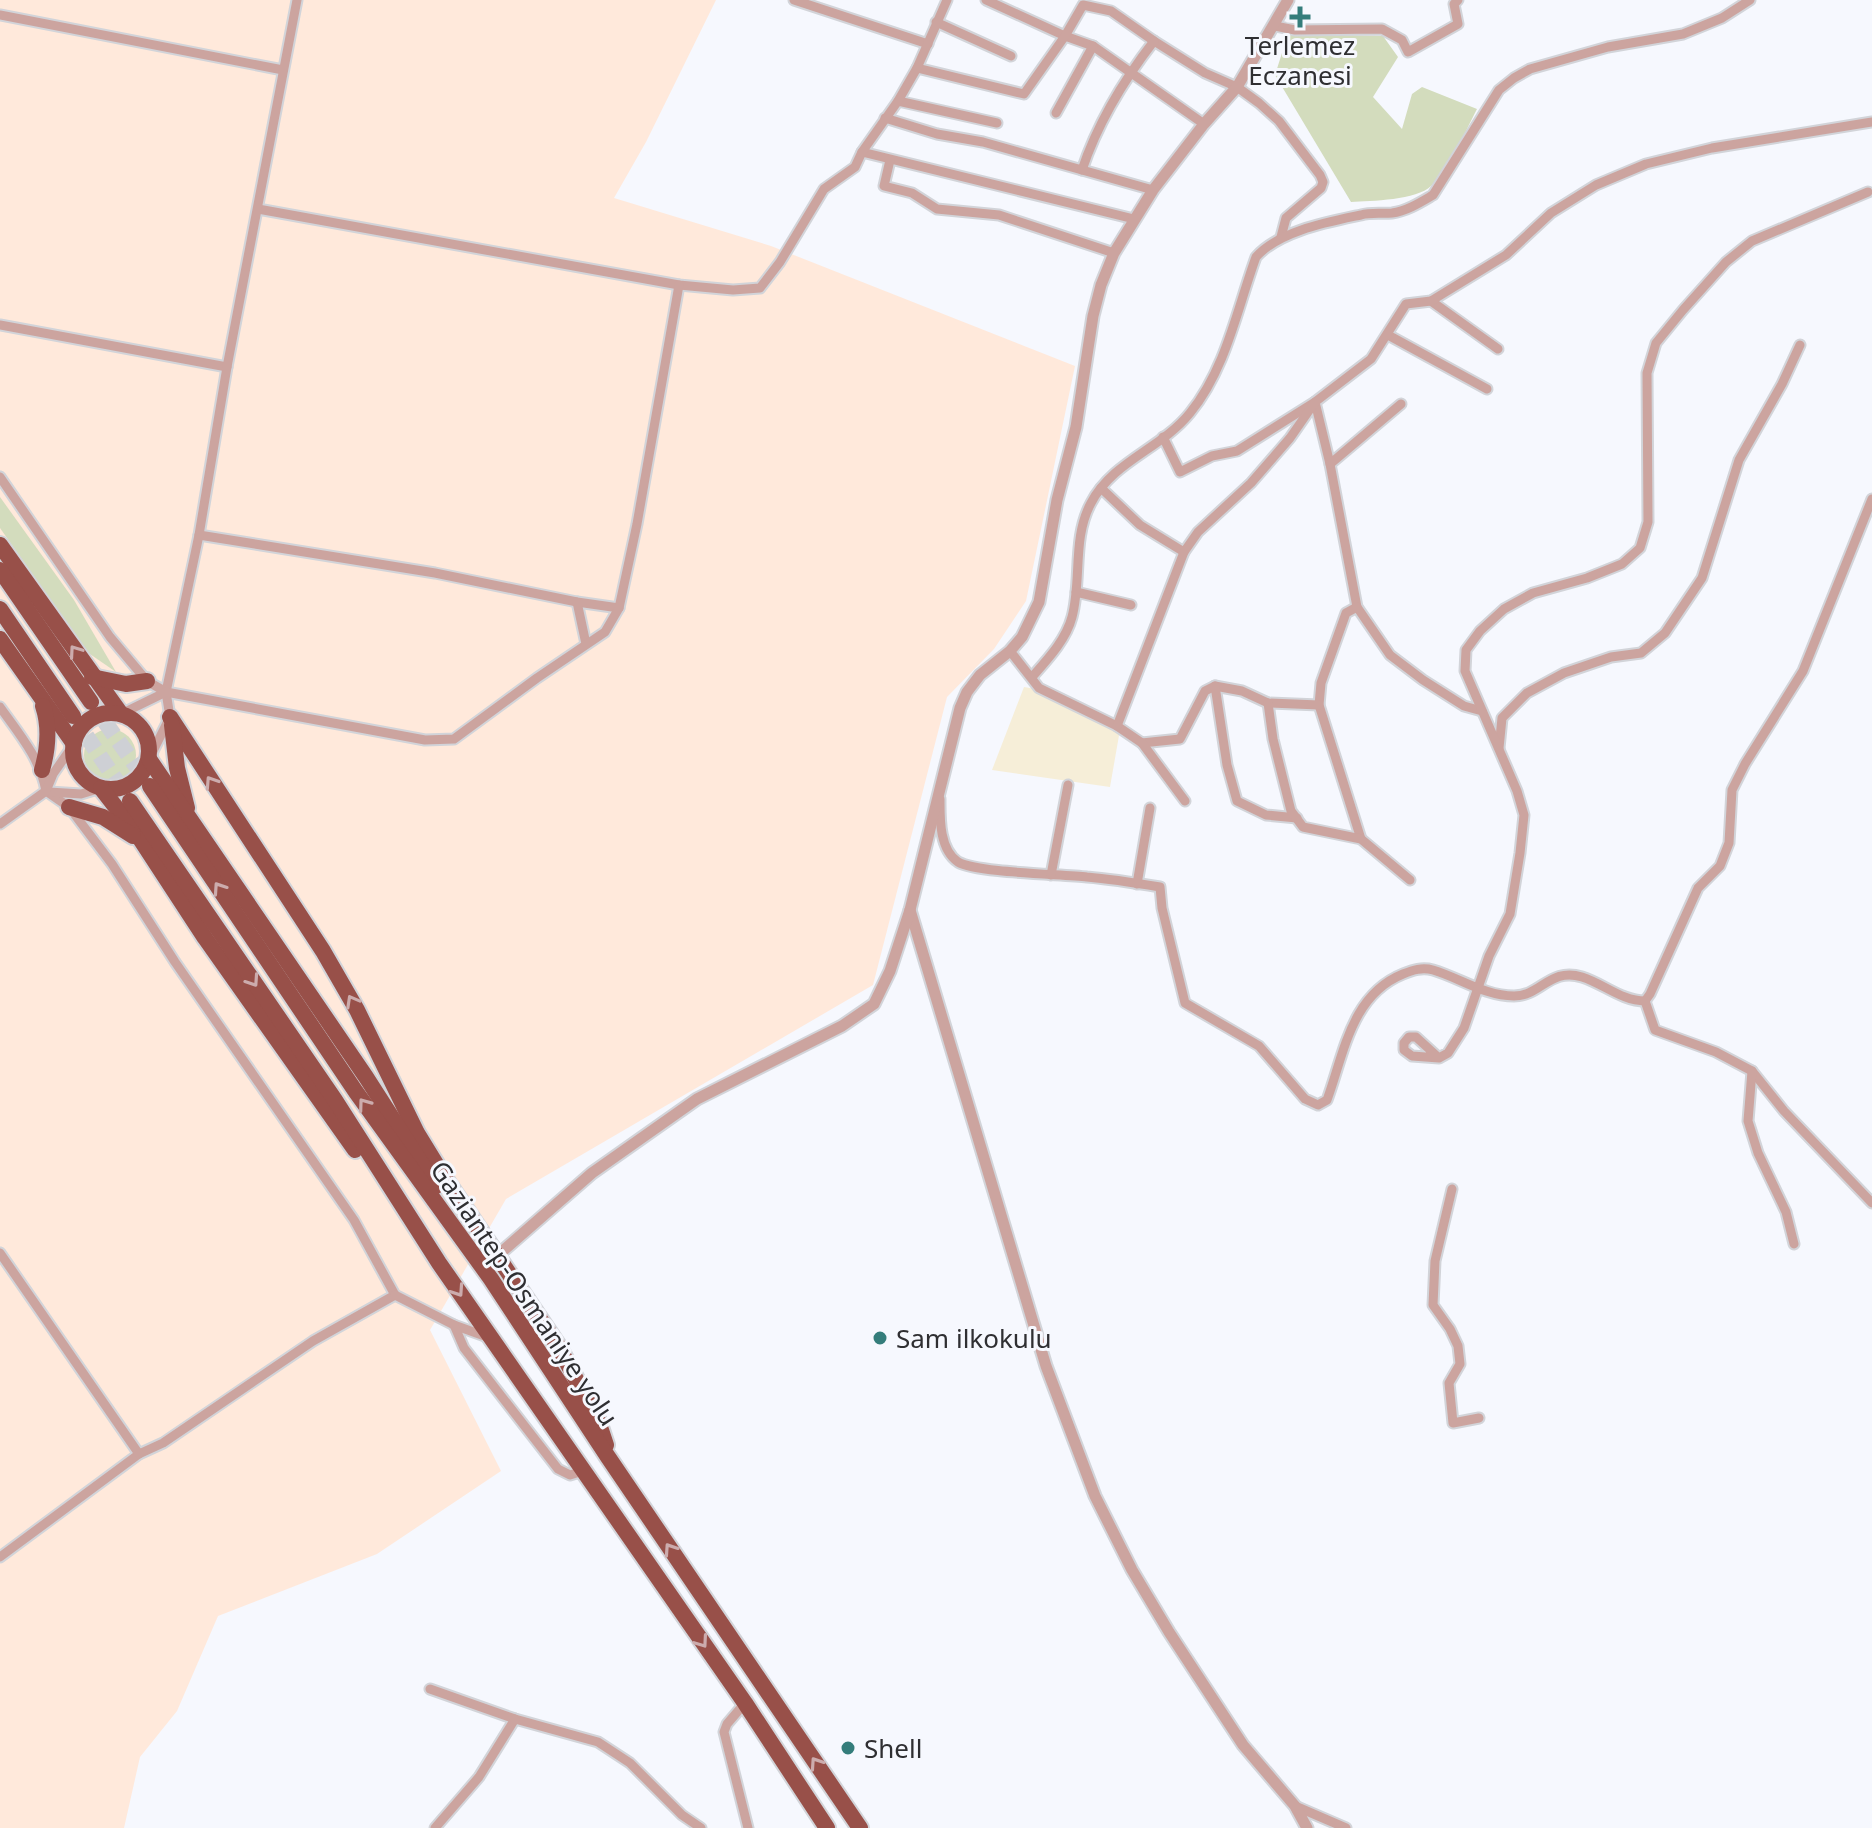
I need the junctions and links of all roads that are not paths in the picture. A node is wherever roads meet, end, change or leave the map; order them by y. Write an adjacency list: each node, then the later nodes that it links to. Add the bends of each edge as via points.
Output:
1 (297, 0): 18 (street)
2 (794, 0): 14 (street)
3 (947, 0): 10 (street)
4 (986, 0): 12 (street)
5 (1287, 0): 11 (street)
6 (1458, 0): 11 (street, via 1458,24 1408,52 1402,40 1382,29)
7 (1750, 0): 34 (street, via 1683,34 1608,47 1530,69 1499,90 1433,195 1394,213 1364,214)
8 (1080, 2): 12 (street); 13 (street, via 1111,11)
9 (0, 15): 18 (street)
10 (936, 22): 14 (street); 16 (street)
11 (1275, 26): 20 (street)
12 (1065, 36): 15 (street); 17 (street, via 1024,94)
13 (1154, 41): 19 (street); 20 (street)
14 (928, 44): 17 (street)
15 (1093, 46): 19 (street); 22 (street)
16 (1011, 56)
17 (917, 68): 21 (street)
18 (283, 70): 32 (street)
19 (1130, 71): 26 (street); 29 (street, via 1094,136)
20 (1237, 87): 26 (street); 34 (street, via 1279,121 1323,182 1286,218)
21 (898, 101): 23 (street); 25 (street)
22 (1056, 113)
23 (885, 118): 27 (street); 29 (street)
24 (1872, 122): 37 (street, via 1646,164 1596,185 1551,213 1506,255)
25 (997, 123)
26 (1204, 124): 30 (street)
27 (862, 152): 28 (street); 36 (street, via 855,167 824,189 760,288)
28 (890, 160): 33 (street); 35 (street, via 884,186 912,193 937,209 999,215)
29 (1082, 170): 30 (street)
30 (1153, 190): 33 (street)
31 (1868, 192): 74 (street, via 1752,241 1726,262 1656,343 1647,373 1648,522 1640,548 1622,564 1533,593 1480,631 1466,650 1465,671)
32 (258, 209): 36 (street); 42 (street)
33 (1134, 219): 35 (street)
34 (1281, 237): 46 (street, via 1256,257 1209,386 1188,416)
35 (1114, 253): 63 (street, via 1093,316 1085,382 1039,602)
36 (679, 285): 59 (street)
37 (1431, 301): 39 (street, via 1406,304); 41 (street)
38 (0, 325): 42 (street)
39 (1388, 335): 43 (street); 44 (street, via 1371,359)
40 (1800, 345): 81 (street, via 1739,460 1702,578 1665,633 1641,653 1564,673 1527,693 1502,718)
41 (1498, 349)
42 (227, 367): 51 (street)
43 (1487, 389)
44 (1315, 402): 46 (street, via 1237,451 1180,472); 47 (street); 53 (street, via 1251,483)
45 (1401, 404): 47 (street)
46 (1163, 437): 49 (street, via 1109,476)
47 (1330, 464): 58 (street)
48 (0, 477): 66 (street, via 110,637)
49 (1101, 488): 53 (street, via 1140,525); 55 (street, via 1090,504 1079,541)
50 (1872, 499): 103 (street, via 1803,671 1732,790 1729,843 1720,866 1698,888)
51 (199, 535): 56 (street); 68 (street)
52 (0, 545): 64 (highway, one-way to 52)
53 (1184, 552): 78 (street)
54 (0, 570): 70 (highway)
55 (1076, 592): 57 (street); 65 (street, via 1066,632)
56 (577, 602): 59 (street); 62 (street)
57 (1131, 605)
58 (1357, 607): 72 (street, via 1346,613 1321,683); 74 (street, via 1390,655 1464,706)
59 (619, 608): 62 (street, via 605,632)
60 (0, 609): 76 (highway)
61 (0, 639): 69 (highway)
62 (586, 644): 68 (street, via 454,739 425,740)
63 (1010, 651): 65 (street); 86 (street, via 967,692)
64 (92, 677): 66 (highway, via 126,684); 75 (highway)
65 (1032, 677): 78 (street, via 1039,688)
66 (147, 681): 68 (street)
67 (1215, 686): 71 (street); 79 (street, via 1205,691 1180,739); 93 (street, via 1237,801 1266,815)
68 (166, 692): 75 (street); 77 (street)
69 (42, 701): 80 (highway); 83 (highway, via 47,719)
70 (91, 702)
71 (1268, 703): 72 (street); 93 (street, via 1291,811)
72 (1319, 705): 96 (street)
73 (0, 707): 83 (street)
74 (1482, 711): 81 (street)
75 (121, 714): 80 (highway, via 91,719); 82 (highway, via 141,727 149,742)
76 (73, 716)
77 (170, 717): 82 (street); 94 (highway); 111 (highway, one-way to 77, via 417,1133 323,951)
78 (1117, 726): 79 (street)
79 (1142, 743): 90 (street)
80 (74, 744): 87 (highway, via 79,772); 88 (street)
81 (1498, 751): 102 (street, via 1524,815 1510,914)
82 (149, 759): 87 (highway, via 132,784); 94 (highway)
83 (42, 770): 88 (street)
84 (1068, 785): 98 (street)
85 (150, 786): 108 (highway, Gaziantep-Osmaniye yolu, one-way to 85)
86 (940, 787): 98 (street, via 940,822 948,850 959,862); 101 (street)
87 (101, 788): 88 (street, via 81,794); 97 (highway)
88 (46, 791): 91 (street); 95 (street)
89 (130, 801): 112 (highway, Gaziantep-Osmaniye yolu, one-way to 112, via 335,1100)
90 (1185, 801)
91 (69, 807): 97 (highway, via 103,817); 113 (street, via 354,1220)
92 (1150, 808): 100 (street)
93 (1297, 818): 96 (street, via 1303,827)
94 (192, 821): 108 (highway, via 366,1077 437,1188)
95 (0, 824)
96 (1361, 839): 99 (street)
97 (144, 844): 112 (highway, via 400,1217)
98 (1051, 875): 100 (street)
99 (1410, 880)
100 (1137, 884): 102 (street, via 1160,887 1185,1003 1259,1046 1305,1099 1318,1105 1327,1100 1352,1023 1390,979 1430,969)
101 (910, 910): 111 (street, via 874,1004 842,1026 697,1099 592,1173); 124 (street, via 1046,1366 1095,1496 1212,1700)
102 (1476, 988): 103 (street, via 1517,996 1561,973); 104 (street, via 1464,1028)
103 (1645, 1001): 105 (street, via 1655,1030)
104 (1439, 1058)
105 (1752, 1071): 107 (street); 109 (street, via 1748,1121)
106 (1452, 1189): 116 (street, via 1435,1261 1433,1305 1458,1346 1460,1364 1449,1383 1453,1423)
107 (1872, 1203)
108 (460, 1238): 118 (highway, Gaziantep-Osmaniye yolu)
109 (1794, 1244)
110 (0, 1253): 117 (street)
111 (497, 1256): 118 (highway, via 558,1346 597,1418)
112 (439, 1263): 115 (highway, Gaziantep-Osmaniye yolu, one-way to 115)
113 (395, 1295): 114 (street); 117 (street, via 313,1341)
114 (454, 1325): 115 (street); 119 (street, via 464,1348 558,1469 570,1475)
115 (490, 1339): 119 (highway, Gaziantep-Osmaniye yolu)
116 (1479, 1418)
117 (139, 1454): 120 (street)
118 (608, 1457): 129 (highway, Gaziantep-Osmaniye yolu, one-way to 118)
119 (583, 1471): 122 (highway, Gaziantep-Osmaniye yolu, one-way to 122)
120 (0, 1557)
121 (430, 1689): 123 (street)
122 (745, 1703): 127 (street, via 724,1732); 128 (highway, Gaziantep-Osmaniye yolu)
123 (515, 1719): 125 (street, via 479,1777); 126 (street, via 598,1742 617,1753)
124 (1295, 1806): 130 (street); 131 (street)
125 (435, 1828)
126 (701, 1828)
127 (748, 1828)
128 (827, 1828)
129 (860, 1828)
130 (1307, 1828)
131 (1346, 1828)

